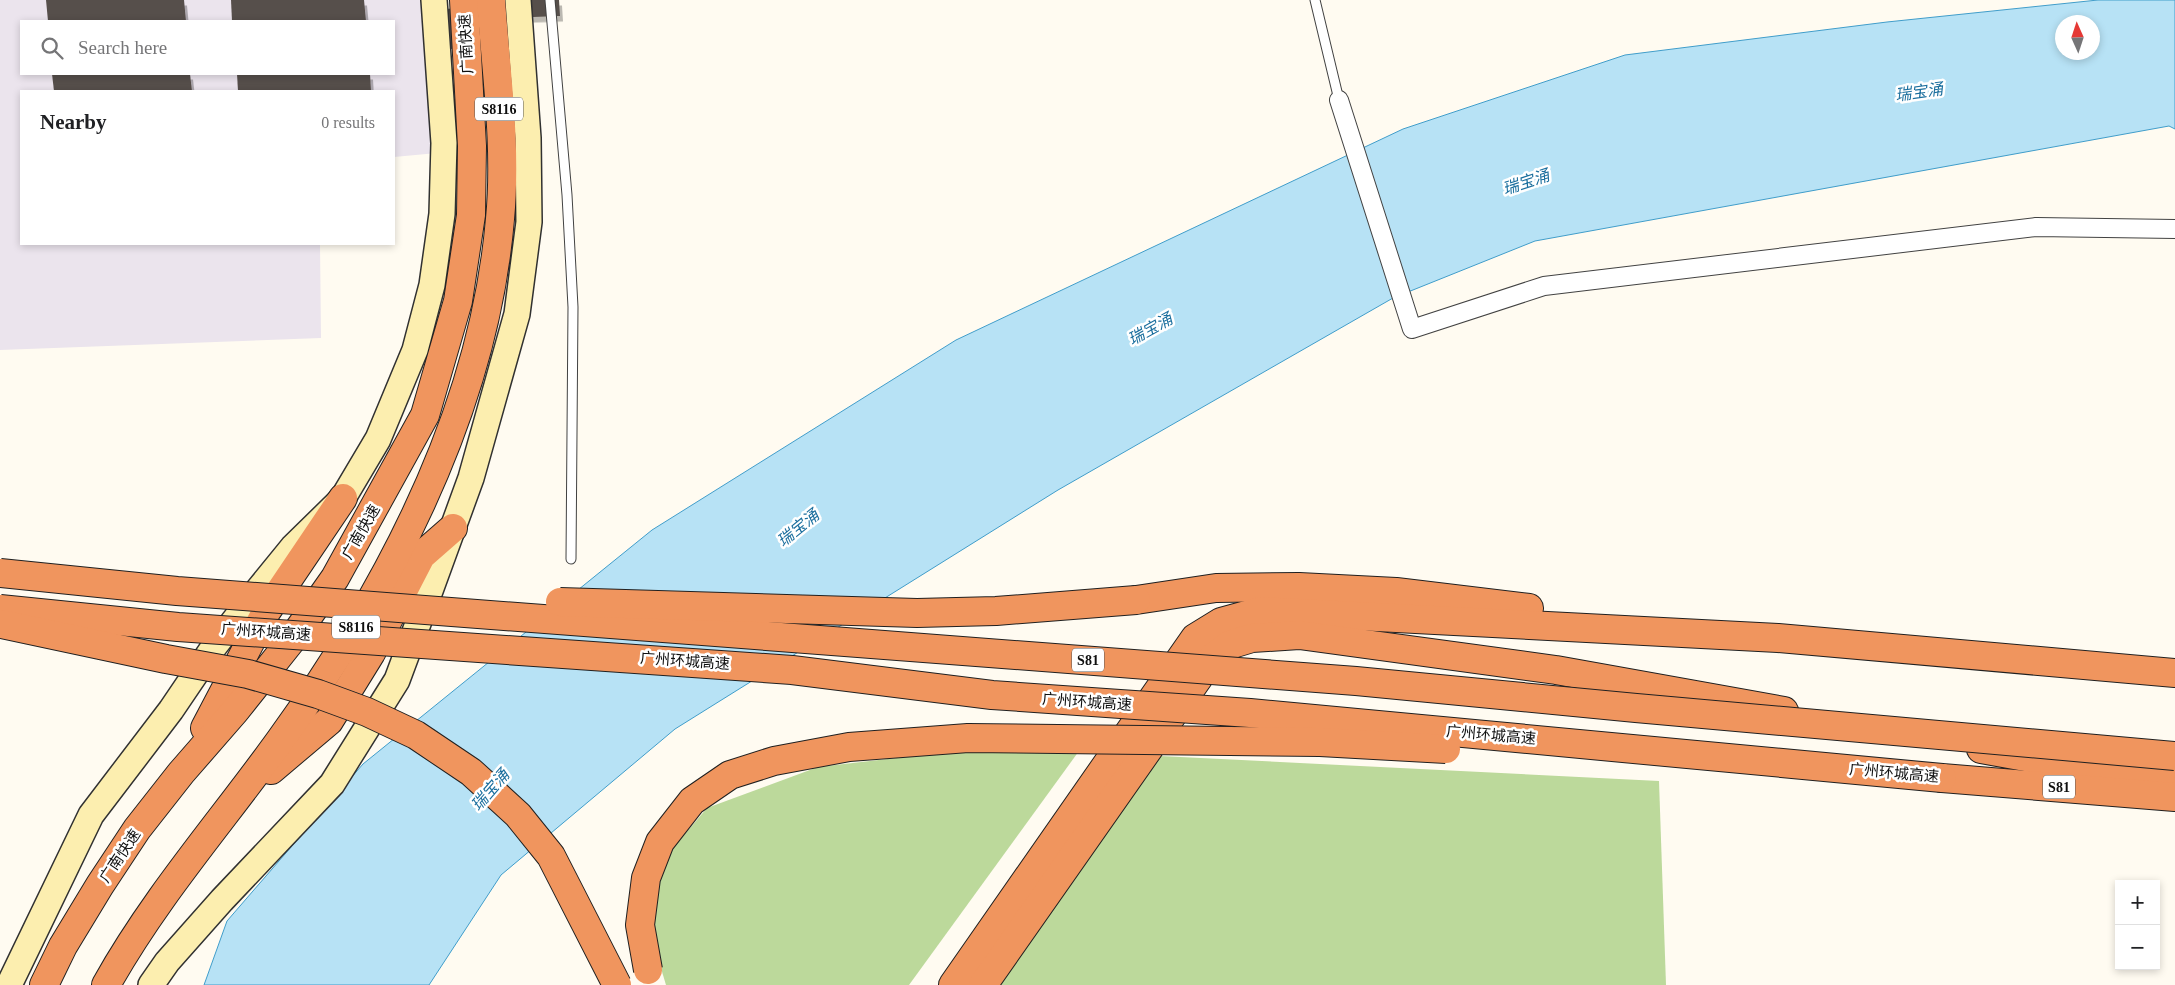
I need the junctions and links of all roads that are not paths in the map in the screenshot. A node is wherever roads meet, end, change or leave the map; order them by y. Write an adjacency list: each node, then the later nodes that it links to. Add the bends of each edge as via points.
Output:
1 (434, 0): 9 (main road, via 444,144 442,214 432,285 415,350 378,439)
2 (464, 0): 19 (highway, 广南快速 / S8116, via 472,146 471,215 458,301 425,415 335,578 290,642)
3 (491, 0): 23 (highway, 广南快速 / S8116, via 502,146 501,219 486,317 453,425 409,530 370,603 328,672)
4 (518, 0): 10 (main road, via 528,138 529,222 517,314 474,468)
5 (550, 0): 11 (lane, via 567,196 572,308)
6 (1315, 0): 7 (lane)
7 (1339, 100): 8 (street, via 1412,329 1544,286 2036,227)
8 (2175, 229)
9 (343, 498): 19 (highway, via 266,612); 25 (main road, via 293,547 258,590 92,814)
10 (453, 528): 23 (highway, via 421,556 371,653 329,721); 28 (main road, via 397,680 332,784 216,907)
11 (570, 559)
12 (0, 573): 13 (highway, 广州环城高速 / S81, bridge)
13 (177, 591): 16 (highway, bridge, via 917,614 1136,600 1216,588 1299,587 1396,592); 18 (highway, 广州环城高速 / S81, bridge, via 1356,681)
14 (0, 609): 21 (highway, 广州环城高速 / S81, bridge, via 178,627 792,670 992,695 1250,713)
15 (0, 624): 29 (highway, bridge, via 248,674 326,697 416,735 471,772 518,815 551,856)
16 (1778, 638): 17 (highway); 30 (highway, via 1261,611 1221,622 1195,638)
17 (2175, 673)
18 (2175, 756)
19 (181, 773): 26 (highway, 广南快速 / S8116, via 137,829 100,885)
20 (2175, 774): 31 (highway, via 2048,761 1556,670 1300,636 1252,638 1229,645 1213,657)
21 (1942, 778): 22 (highway, 广州环城高速 / S81); 24 (highway, bridge, via 1320,742 968,738 849,747 774,761 730,775 692,801 660,842 646,878 640,925)
22 (2175, 797)
23 (236, 800): 27 (highway, 广南快速 / S8116, via 184,867 121,957)
24 (651, 978)
25 (9, 985)
26 (44, 985)
27 (106, 985)
28 (151, 985)
29 (617, 985)
30 (953, 985)
31 (982, 985)

